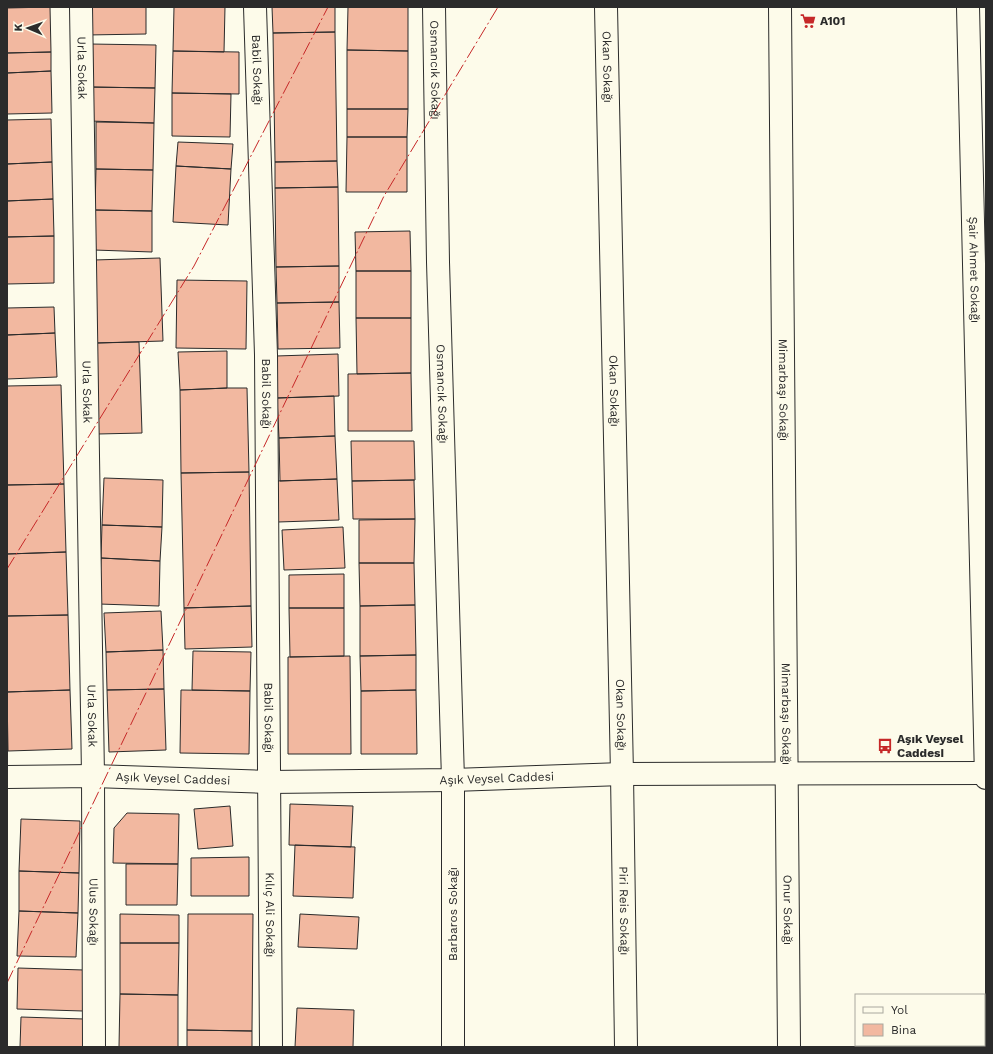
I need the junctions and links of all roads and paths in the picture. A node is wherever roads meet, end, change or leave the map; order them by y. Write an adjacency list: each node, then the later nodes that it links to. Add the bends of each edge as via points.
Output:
1 (81, 7): 10 (street, Urla Sokak)
2 (255, 7): 14 (street, Babil Sokağı, via 266,355)
3 (434, 7): 13 (street, Osmancık Sokağı, via 438,262)
4 (606, 7): 9 (street, Okan Sokağı)
5 (780, 7): 7 (street, Mimarbaşı Sokağı)
6 (968, 7): 8 (street, Şair Ahmet Sokağı)
7 (787, 773): 8 (street, Aşık Veysel Caddesi); 9 (street, Aşık Veysel Caddesi); 19 (street, Onur Sokağı)
8 (986, 773): 12 (street, Şair Ahmet Sokağı)
9 (622, 774): 13 (street, Aşık Veysel Caddesi); 18 (street, Piri Reis Sokağı)
10 (93, 776): 11 (street, Aşık Veysel Caddesi); 14 (street, Aşık Veysel Caddesi); 15 (street, Ulus Sokağı)
11 (7, 777)
12 (986, 778)
13 (453, 780): 14 (street, Aşık Veysel Caddesi); 17 (street, Barbaros Sokağı)
14 (269, 782): 16 (street, Kılıç Ali Sokağı)
15 (94, 1047)
16 (270, 1047)
17 (453, 1047)
18 (626, 1047)
19 (789, 1047)

